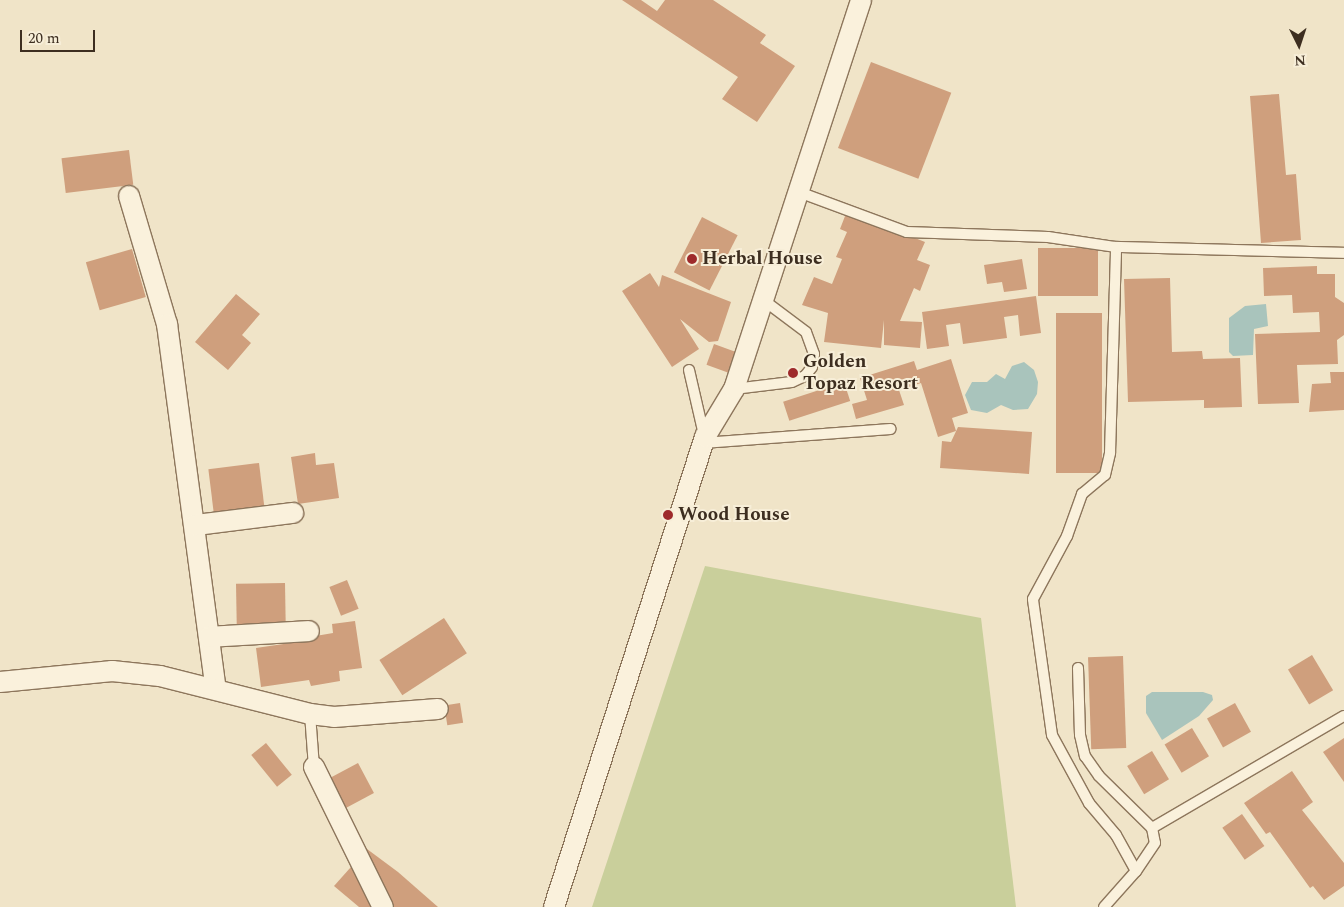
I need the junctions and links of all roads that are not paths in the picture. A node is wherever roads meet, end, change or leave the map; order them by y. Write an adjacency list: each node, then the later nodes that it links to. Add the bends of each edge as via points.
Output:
1 (861, 0): 2 (street)
2 (796, 191): 4 (lane, via 907,232 1048,237); 6 (street)
3 (129, 196): 12 (street, via 167,324)
4 (1116, 247): 5 (lane); 23 (lane, via 1110,453 1105,475 1082,494 1067,536 1033,599 1052,735 1089,803 1116,835)
5 (1344, 253)
6 (762, 299): 8 (street); 8 (lane, via 806,332 814,354 812,367 805,376 792,382)
7 (689, 370): 10 (lane)
8 (734, 389): 10 (street)
9 (890, 429): 10 (lane)
10 (704, 440): 25 (street)
11 (293, 514): 12 (street)
12 (196, 525): 14 (street)
13 (309, 631): 14 (street)
14 (209, 636): 17 (street)
15 (1078, 668): 22 (lane, via 1080,735 1085,756 1099,776)
16 (0, 682): 17 (street, via 73,672 112,671 160,676)
17 (216, 689): 19 (street)
18 (438, 709): 19 (street, via 334,717)
19 (310, 714): 21 (lane)
20 (1344, 716): 22 (lane)
21 (314, 767): 24 (street)
22 (1152, 828): 23 (lane, via 1155,843)
23 (1136, 871): 26 (lane)
24 (384, 907)
25 (554, 907)
26 (1104, 907)

